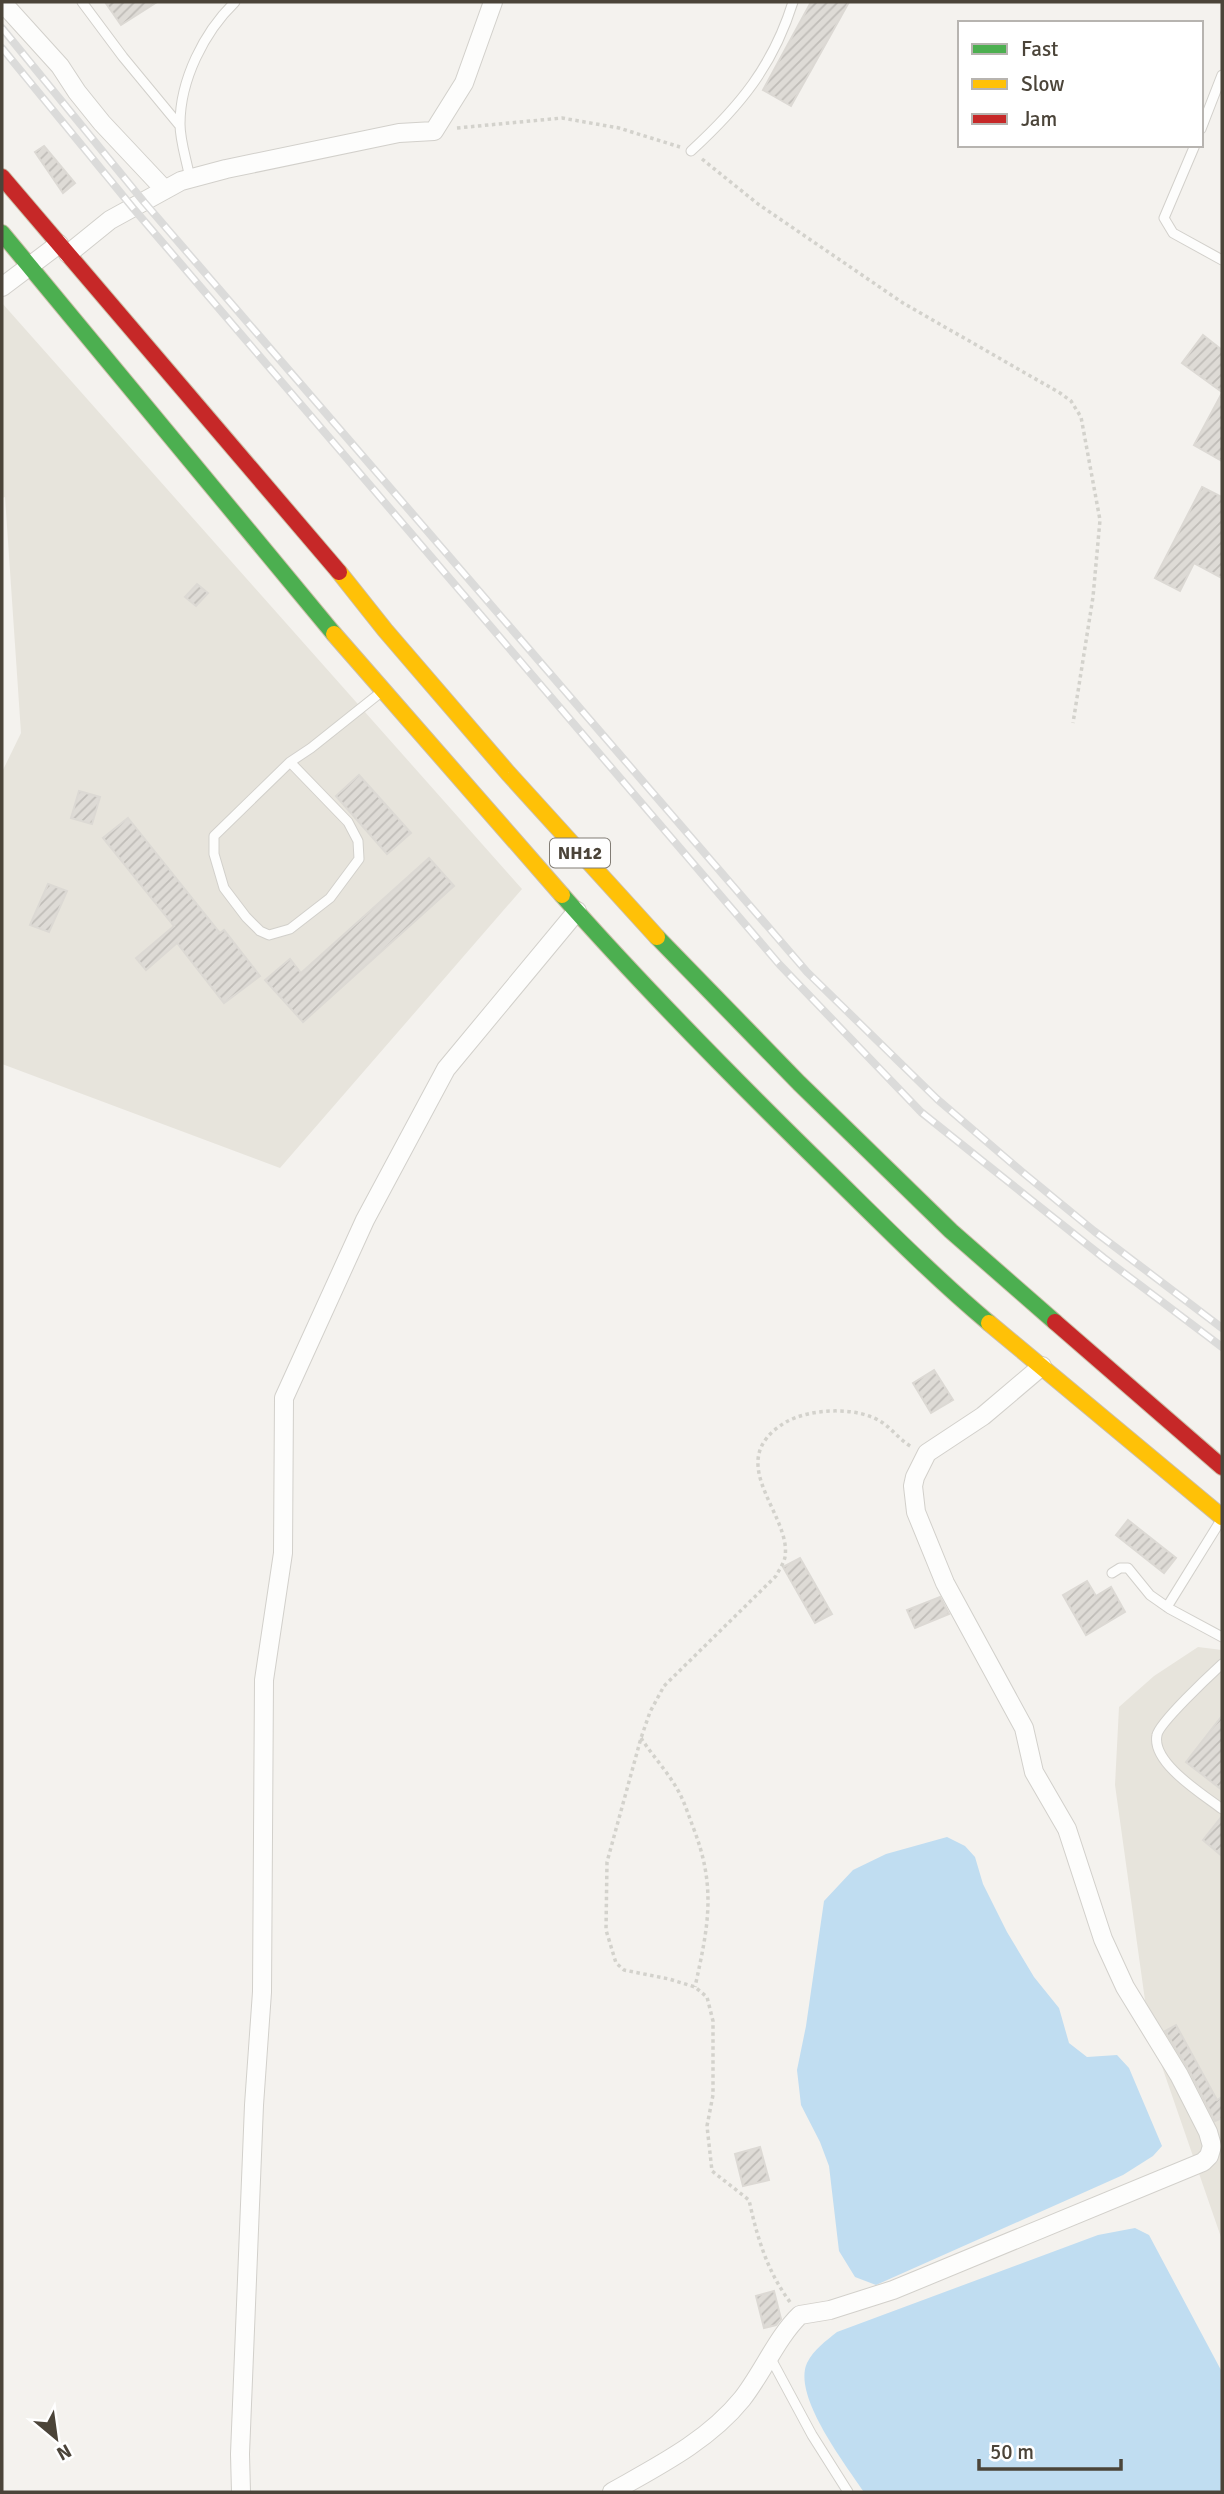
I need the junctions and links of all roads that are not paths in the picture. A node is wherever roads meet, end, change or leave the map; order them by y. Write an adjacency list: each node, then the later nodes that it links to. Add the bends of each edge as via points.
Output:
1 (2, 2): 13 (street, via 60,66 102,123)
2 (82, 2): 8 (lane)
3 (235, 2): 8 (lane, via 221,15 191,67 182,96)
4 (493, 2): 12 (street, via 464,83 435,131 399,133)
5 (793, 2): 10 (lane, via 766,67 727,118)
6 (1222, 75): 7 (lane)
7 (1203, 124)
8 (180, 126): 12 (lane)
9 (1194, 147): 16 (lane, via 1164,218 1172,233)
10 (691, 151)
11 (2, 177): 15 (highway, NH12)
12 (190, 179): 13 (street)
13 (165, 190): 15 (street)
14 (2, 233): 17 (highway, NH12)
15 (63, 249): 17 (street); 23 (highway, NH12, via 384,629 643,923 951,1231)
16 (1222, 260)
17 (30, 266): 18 (street); 19 (highway, NH12)
18 (2, 287)
19 (384, 690): 20 (lane); 21 (highway, NH12)
20 (290, 762): 20 (lane, via 214,836 224,888 246,917 269,934 290,929 330,898 359,859 358,841 348,822)
21 (577, 911): 22 (highway, NH12, via 710,1054 873,1217 944,1285); 32 (street, via 446,1069 365,1220 284,1398 283,1553 264,1679 262,1992)
22 (1042, 1366): 24 (highway, NH12); 30 (street, via 984,1416 927,1453 913,1486 916,1512 945,1583 1024,1728 1034,1772 1073,1844 1103,1940 1209,2132)
23 (1222, 1467)
24 (1222, 1518): 26 (lane)
25 (1112, 1573): 26 (lane, via 1128,1568 1150,1595)
26 (1167, 1607): 27 (lane)
27 (1222, 1637)
28 (1222, 1664): 29 (lane, via 1165,1719 1157,1735 1167,1763)
29 (1222, 1809)
30 (1215, 2161): 31 (street, via 1203,2162 894,2290 800,2315)
31 (770, 2357): 33 (street, via 719,2424); 34 (lane)
32 (241, 2492)
33 (612, 2492)
34 (849, 2492)

